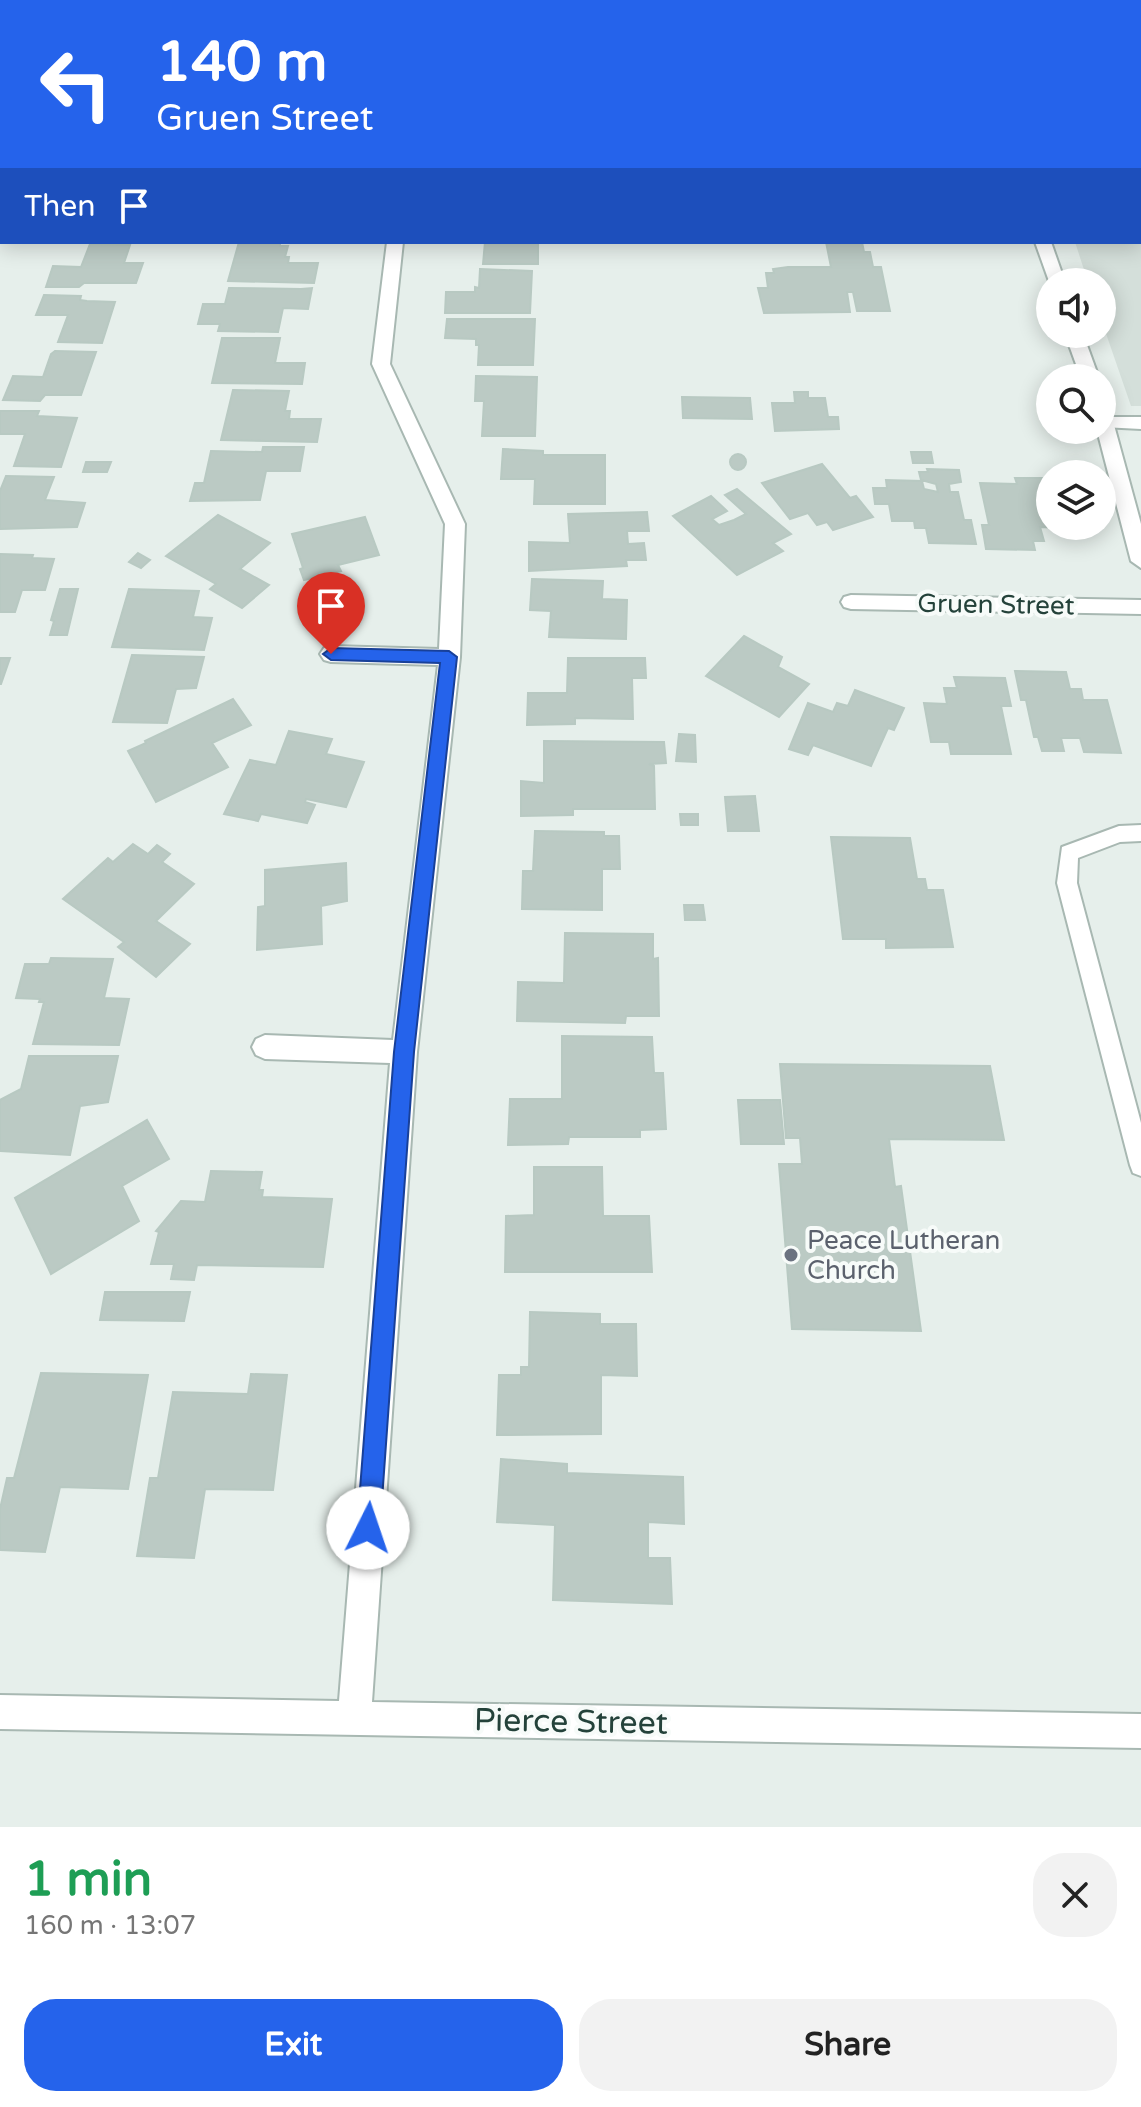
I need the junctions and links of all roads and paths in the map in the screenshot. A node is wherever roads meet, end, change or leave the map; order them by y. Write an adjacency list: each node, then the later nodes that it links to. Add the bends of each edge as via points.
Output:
1 (395, 244): 11 (street, via 381,364 455,524)
2 (1044, 244): 3 (street)
3 (1052, 268)
4 (1116, 420): 5 (street)
5 (1141, 423)
6 (1111, 444): 7 (street)
7 (1141, 561)
8 (851, 602): 9 (street, Gruen Street)
9 (1141, 607)
10 (331, 654): 11 (street)
11 (449, 657): 14 (street)
12 (1141, 833): 15 (lane, via 1119,834 1069,853 1067,883)
13 (265, 1047): 14 (street)
14 (404, 1052): 17 (street)
15 (1141, 1165)
16 (0, 1712): 17 (street, Pierce Street)
17 (354, 1718): 18 (street, Pierce Street)
18 (1141, 1731)

